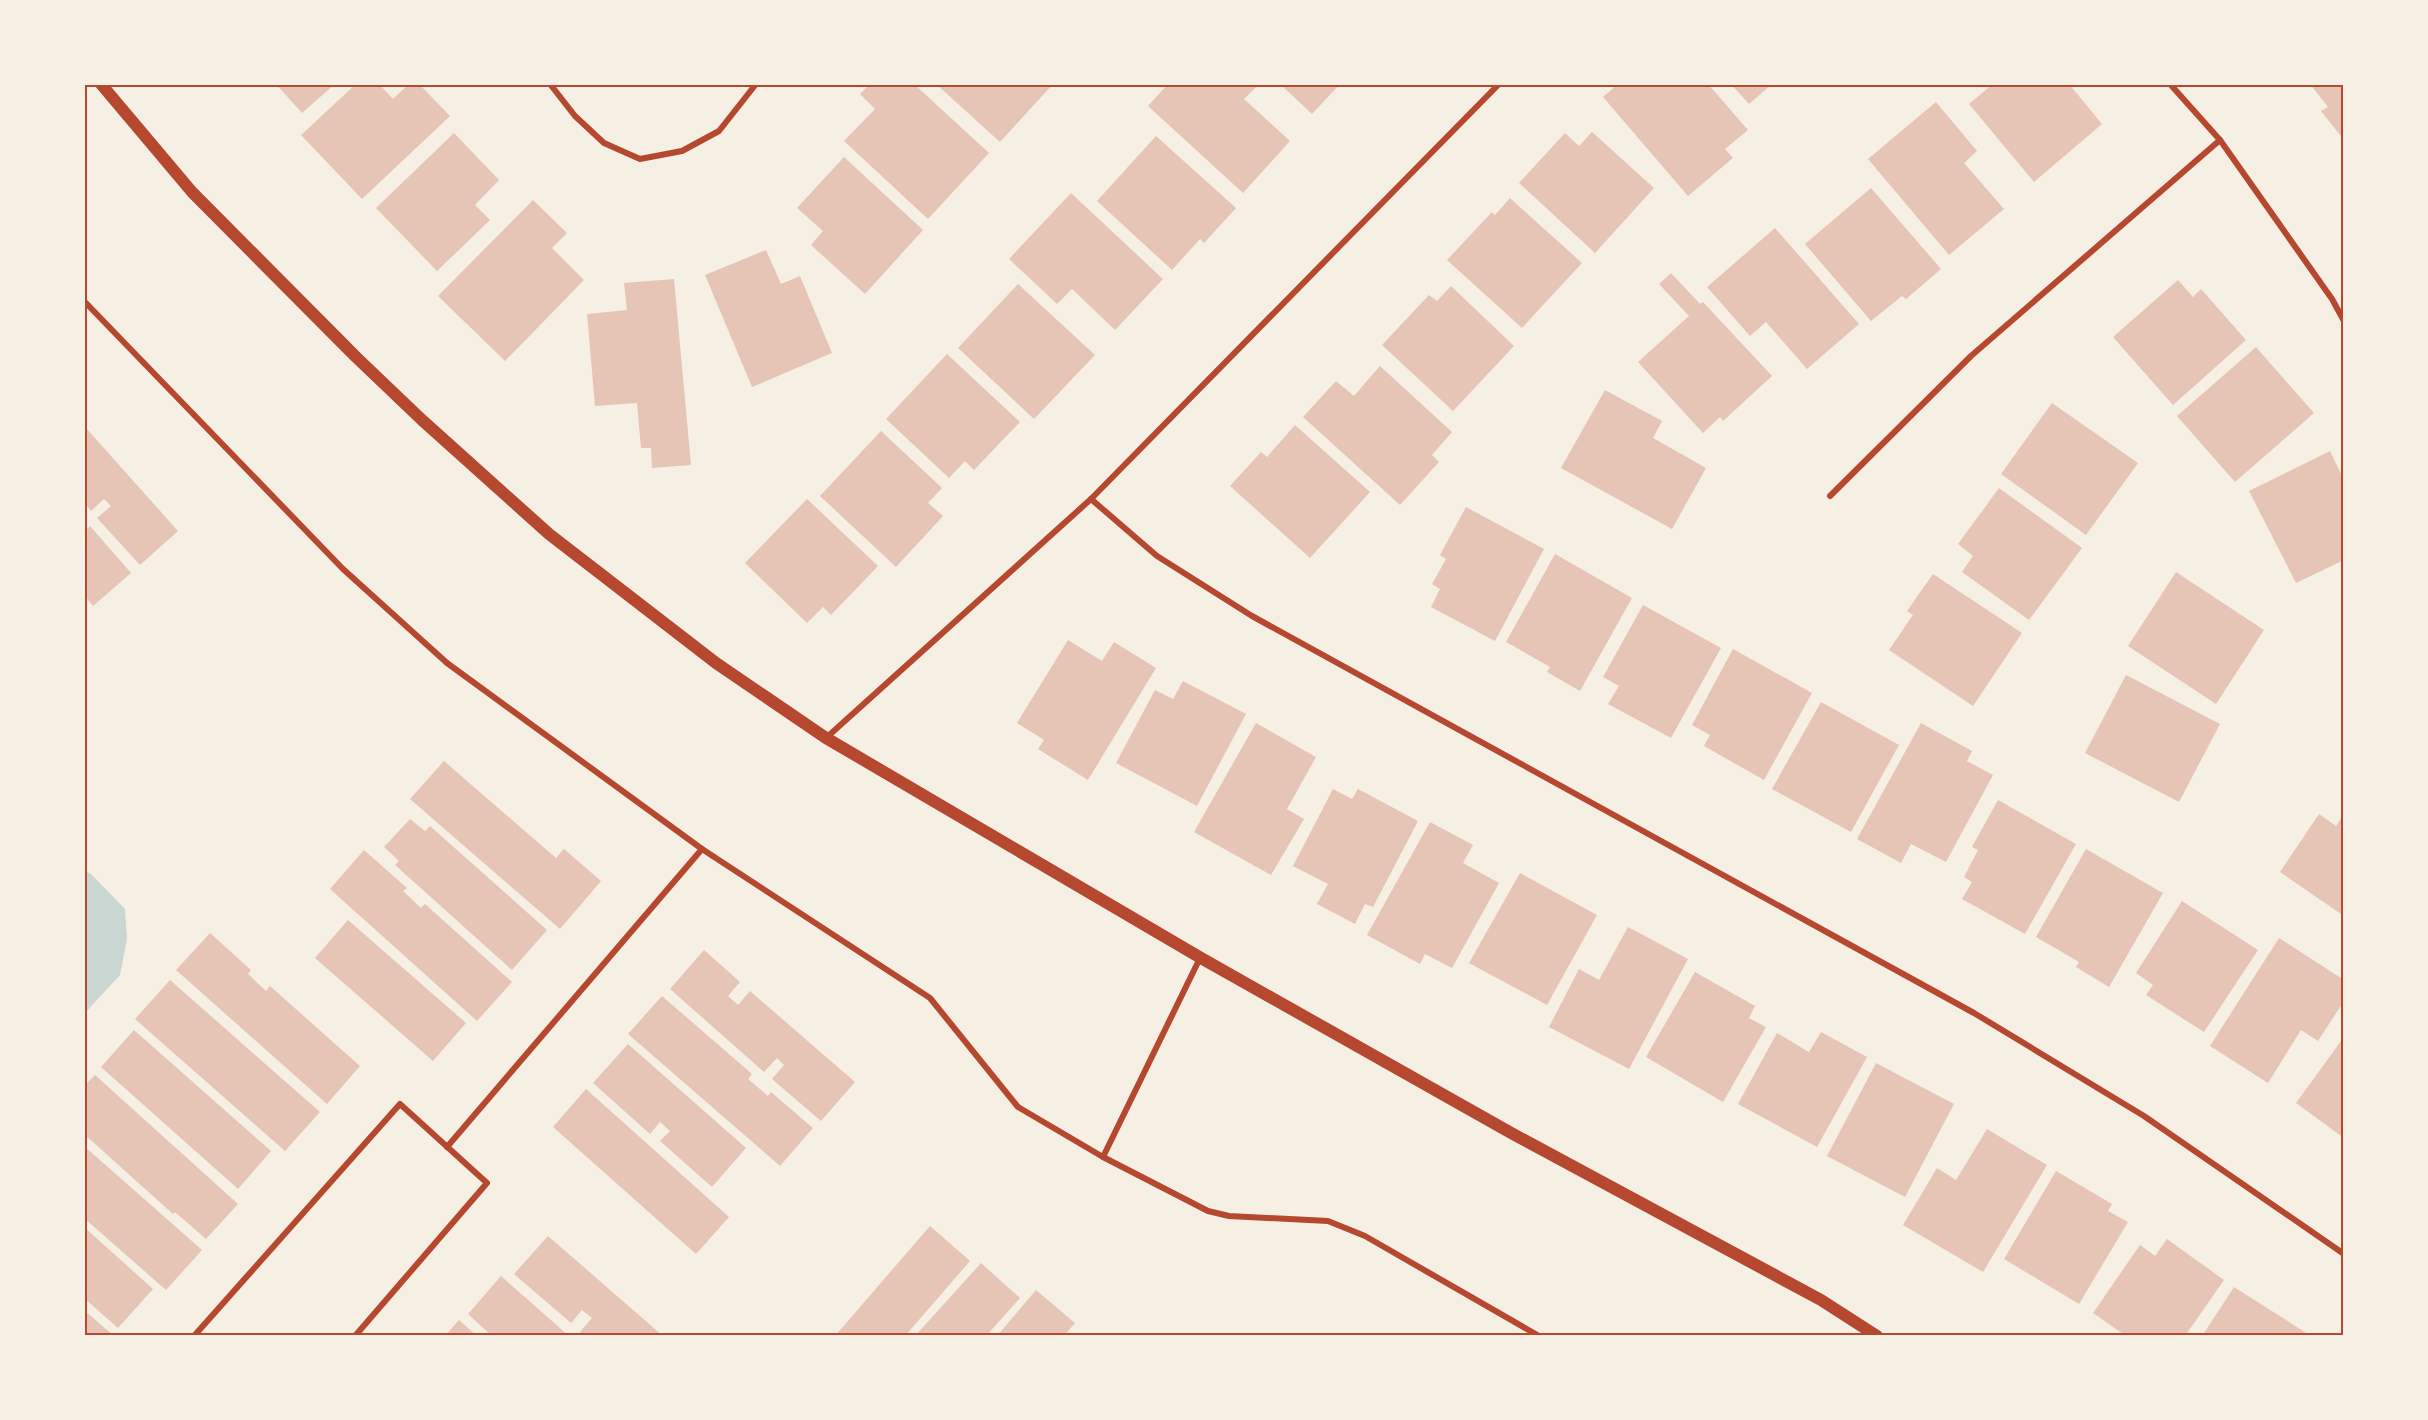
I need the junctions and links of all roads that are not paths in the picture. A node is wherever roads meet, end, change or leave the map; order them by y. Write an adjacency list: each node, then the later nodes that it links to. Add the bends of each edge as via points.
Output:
1 (101, 84): 11 (main road, via 192,192 422,420 549,534 615,586 716,663)
2 (550, 84): 3 (street, via 575,116 604,143 640,159 682,151 718,131)
3 (756, 84)
4 (1499, 84): 10 (street)
5 (2170, 84): 6 (street)
6 (2220, 140): 8 (street); 9 (street, via 1971,356)
7 (84, 301): 12 (street, via 343,569 447,663)
8 (2344, 321)
9 (1830, 496)
10 (1091, 499): 11 (street); 16 (street, via 1157,556 1252,616 1974,1013 2144,1116)
11 (826, 738): 13 (main road)
12 (702, 849): 14 (street); 15 (street, via 930,999 1018,1107)
13 (1201, 958): 15 (street); 20 (main road, via 1513,1134 1821,1300)
14 (447, 1147): 17 (street, via 400,1104); 18 (street, via 487,1183)
15 (1103, 1158): 19 (street, via 1208,1211 1229,1216 1328,1221 1365,1236)
16 (2344, 1254)
17 (194, 1336)
18 (355, 1336)
19 (1539, 1336)
20 (1877, 1336)

